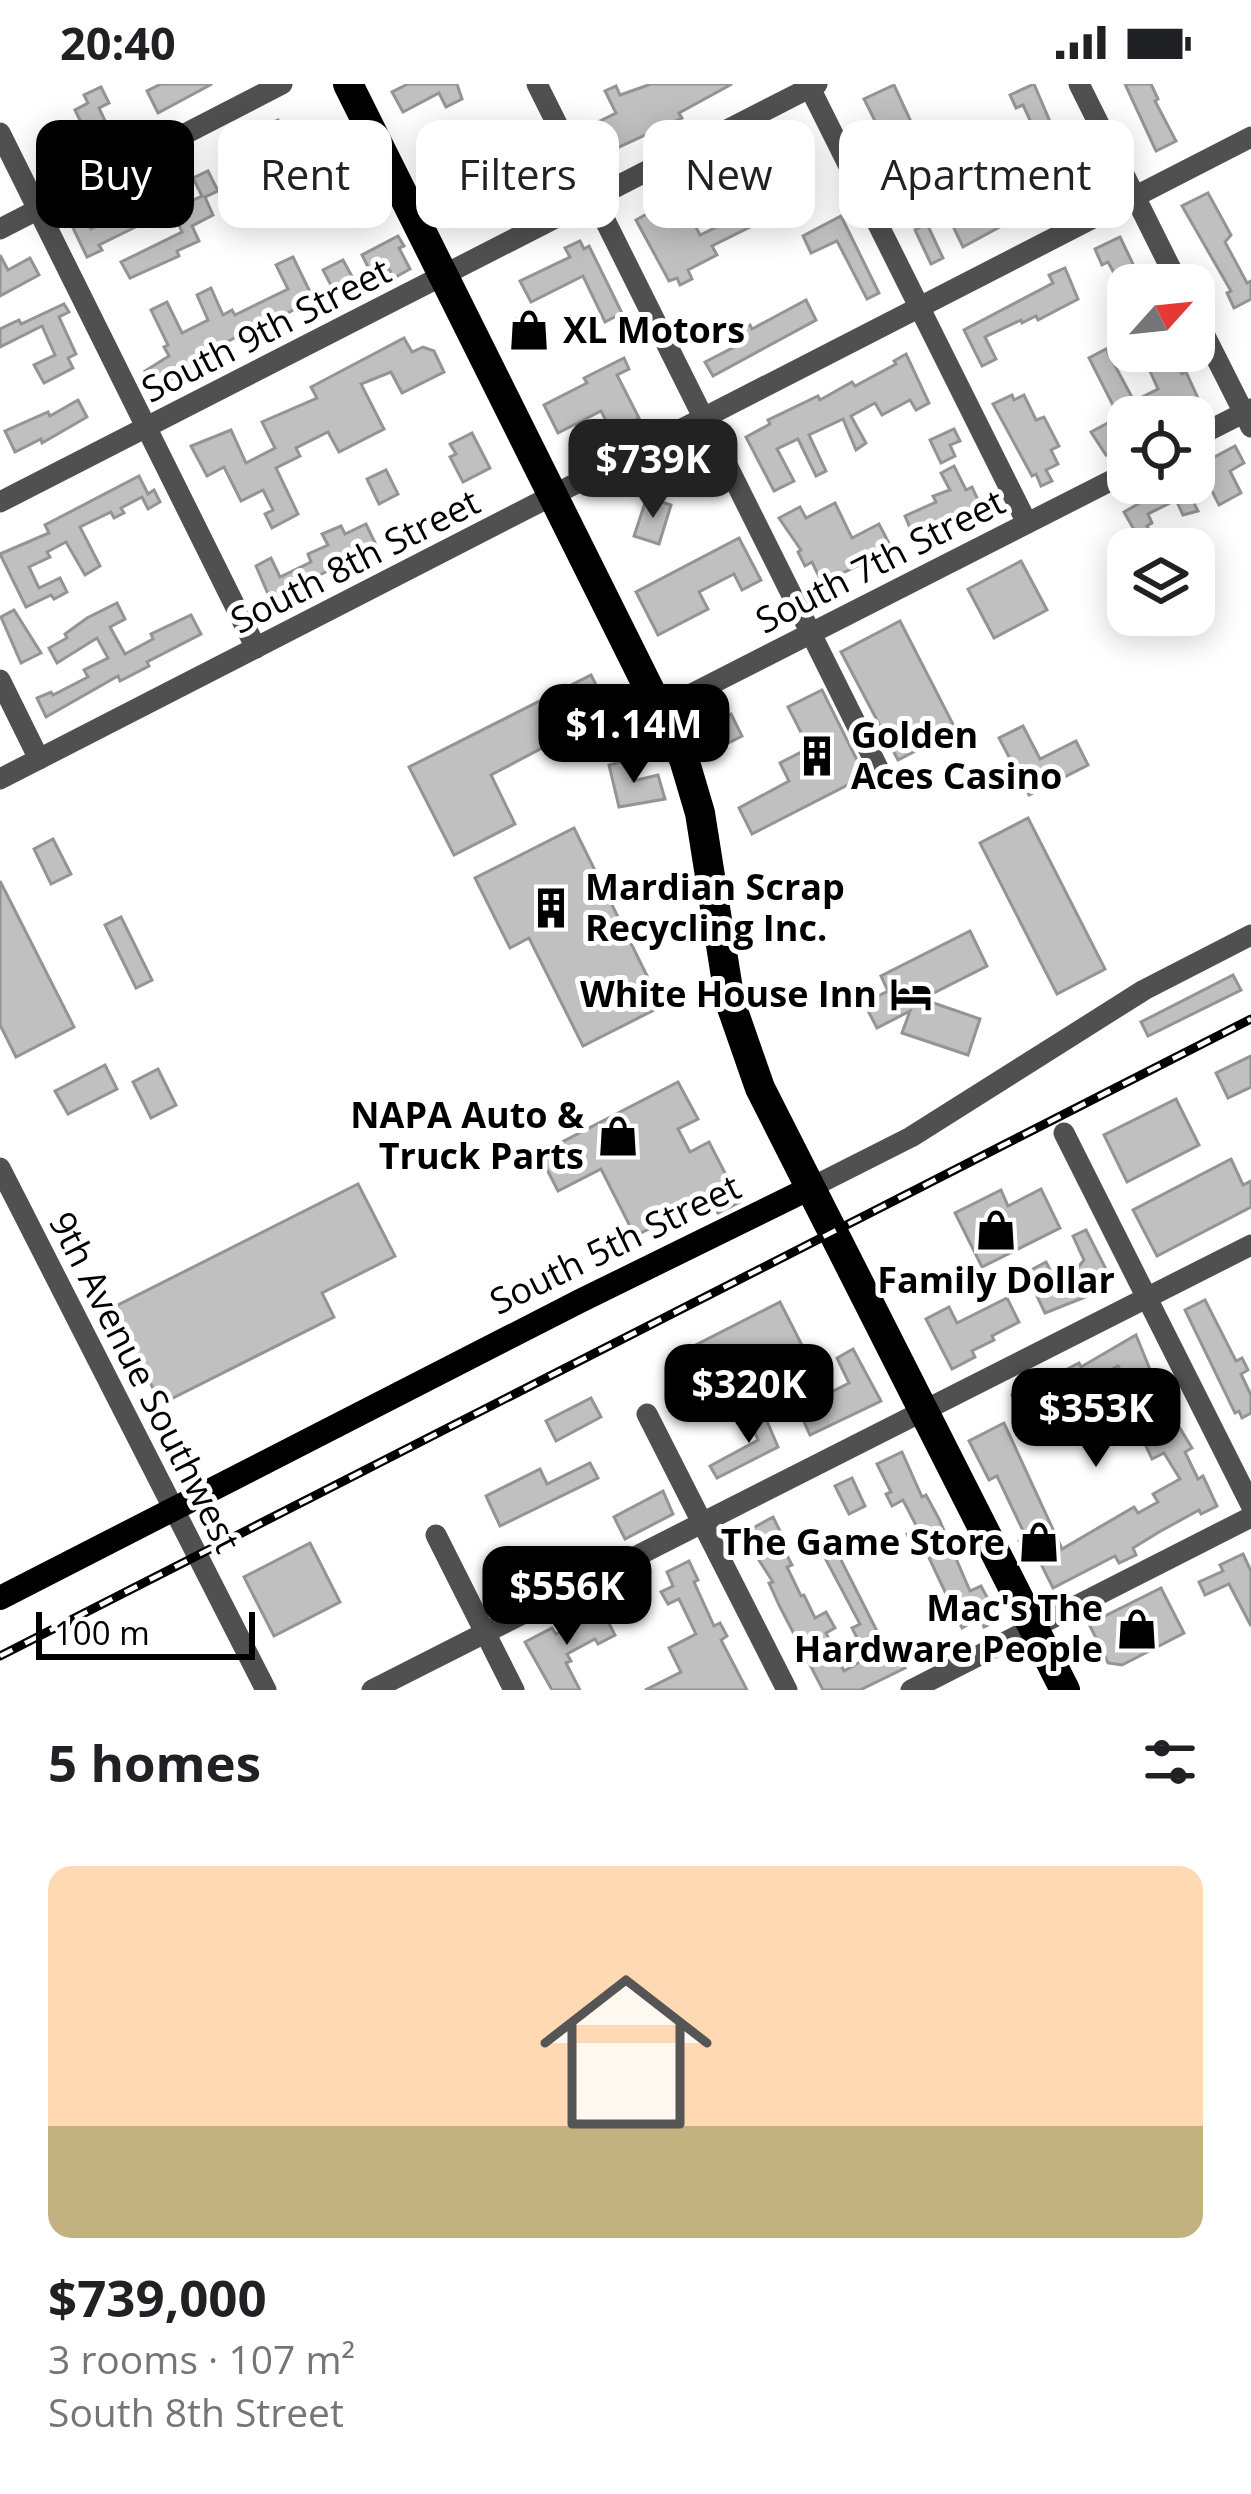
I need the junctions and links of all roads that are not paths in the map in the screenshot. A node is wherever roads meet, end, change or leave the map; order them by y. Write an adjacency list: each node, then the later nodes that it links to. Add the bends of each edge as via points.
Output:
1 (282, 84): 8 (street)
2 (348, 84): 21 (highway)
3 (537, 84): 6 (street)
4 (1079, 84): 7 (street)
5 (812, 85): 11 (street, South 9th Street); 22 (street)
6 (555, 120)
7 (1097, 120)
8 (194, 129)
9 (0, 133): 13 (street)
10 (1251, 136): 12 (street, South 8th Street)
11 (619, 186)
12 (1134, 196): 20 (street)
13 (36, 205)
14 (36, 210): 19 (street)
15 (47, 228): 26 (street)
16 (537, 228): 21 (street, South 9th Street)
17 (608, 228): 24 (street)
18 (1070, 228): 22 (street, South 8th Street)
19 (0, 229)
20 (1168, 264)
21 (443, 276): 26 (street, South 9th Street); 29 (highway)
22 (919, 304): 24 (street, South 8th Street); 31 (street)
23 (1215, 353): 25 (street)
24 (702, 416): 29 (street, South 8th Street); 32 (street)
25 (1249, 416): 27 (street)
26 (147, 428): 30 (street, South 9th Street); 33 (street)
27 (1215, 430)
28 (1107, 483): 31 (street, South 7th Street)
29 (554, 494): 33 (street, South 8th Street); 35 (highway)
30 (0, 502)
31 (1027, 523): 32 (street, South 7th Street)
32 (810, 634): 35 (street, South 7th Street); 37 (street)
33 (256, 648): 36 (street, South 8th Street)
34 (0, 680): 36 (street)
35 (662, 710): 42 (highway, via 700,813 738,1029)
36 (39, 759): 38 (street, South 8th Street)
37 (878, 768)
38 (0, 779)
39 (1251, 935): 42 (street, South 5th Street)
40 (1064, 1133): 44 (street)
41 (0, 1168): 48 (street, 9th Avenue Southwest)
42 (810, 1188): 45 (highway); 48 (main road, South 5th Street)
43 (1251, 1244): 44 (street)
44 (1146, 1298): 45 (street); 47 (street)
45 (922, 1411): 50 (street); 53 (highway)
46 (647, 1414): 50 (street)
47 (1251, 1505)
48 (171, 1510): 52 (main road, South 5th Street); 55 (street, 9th Avenue Southwest)
49 (1251, 1517): 53 (street)
50 (703, 1522): 54 (street); 58 (street)
51 (436, 1535): 54 (street)
52 (0, 1598)
53 (1034, 1628): 59 (street); 60 (highway)
54 (485, 1632): 56 (street); 57 (street)
55 (266, 1690)
56 (373, 1690)
57 (514, 1690)
58 (788, 1690)
59 (911, 1690)
60 (1065, 1690)

